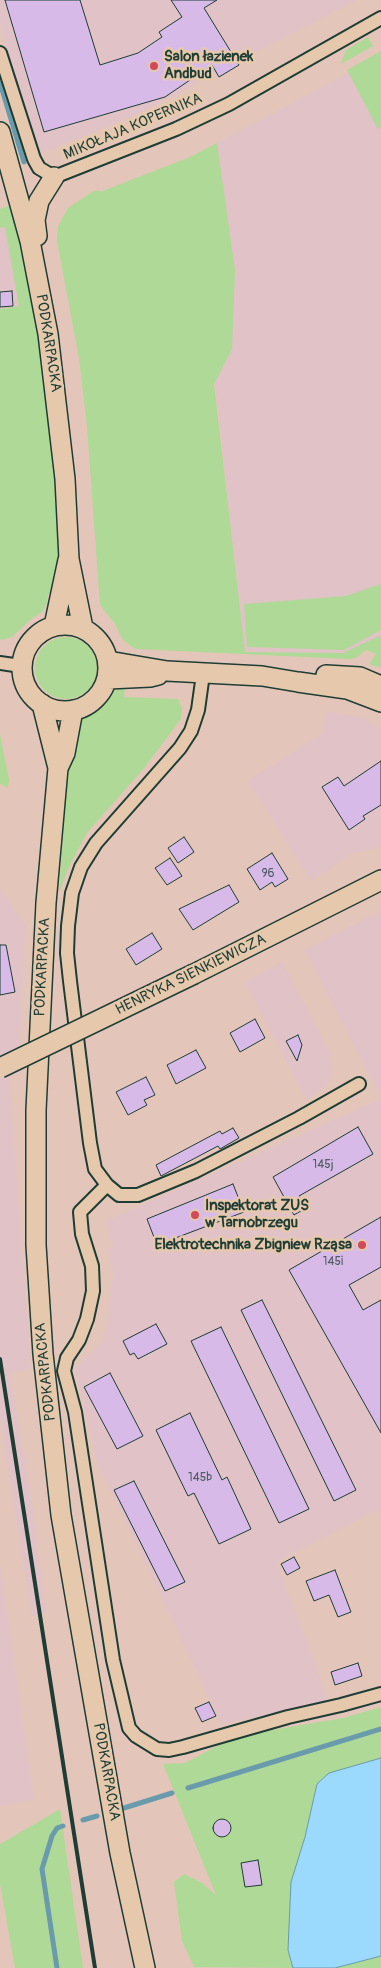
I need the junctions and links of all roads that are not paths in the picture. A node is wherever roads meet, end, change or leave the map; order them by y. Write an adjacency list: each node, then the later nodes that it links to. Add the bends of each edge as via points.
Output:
1 (381, 18): 4 (street, MIKOŁAJA KOPERNIKA, via 229,104)
2 (0, 53): 4 (street, via 34,159 39,168)
3 (0, 132): 5 (main road, PODKARPACKA)
4 (54, 177): 5 (main road, via 41,195 37,208)
5 (35, 259): 6 (main road, PODKARPACKA, via 57,396)
6 (69, 559): 7 (main road, PODKARPACKA); 8 (main road, PODKARPACKA)
7 (54, 626): 8 (main road); 10 (main road, via 45,629 29,644)
8 (83, 628): 11 (main road, via 100,643)
9 (0, 663): 10 (street)
10 (21, 666): 16 (main road, via 27,688)
11 (108, 670): 12 (main road, via 150,678 167,672); 17 (main road, via 103,689 88,705)
12 (203, 674): 13 (main road); 22 (street, via 198,710 191,731 180,748 96,843 72,893 67,953 70,981 90,1143 95,1169)
13 (262, 676): 14 (main road, via 301,673 360,678); 15 (main road, via 347,689)
14 (381, 686)
15 (381, 702)
16 (42, 704): 17 (main road, via 53,709); 18 (main road, PODKARPACKA)
17 (72, 710): 18 (main road, PODKARPACKA, via 65,753)
18 (58, 768): 24 (main road, PODKARPACKA, via 46,903 36,1110 36,1245 43,1354 61,1515 118,1844)
19 (381, 880): 20 (main road, HENRYKA SIENKIEWICZA, bridge)
20 (0, 1068)
21 (358, 1084): 22 (street, via 196,1171 138,1195 119,1195)
22 (107, 1186): 23 (street, via 80,1212 94,1290 87,1319 64,1370 75,1412 113,1660 129,1728 145,1743 169,1750)
23 (381, 1694)
24 (145, 1968)

